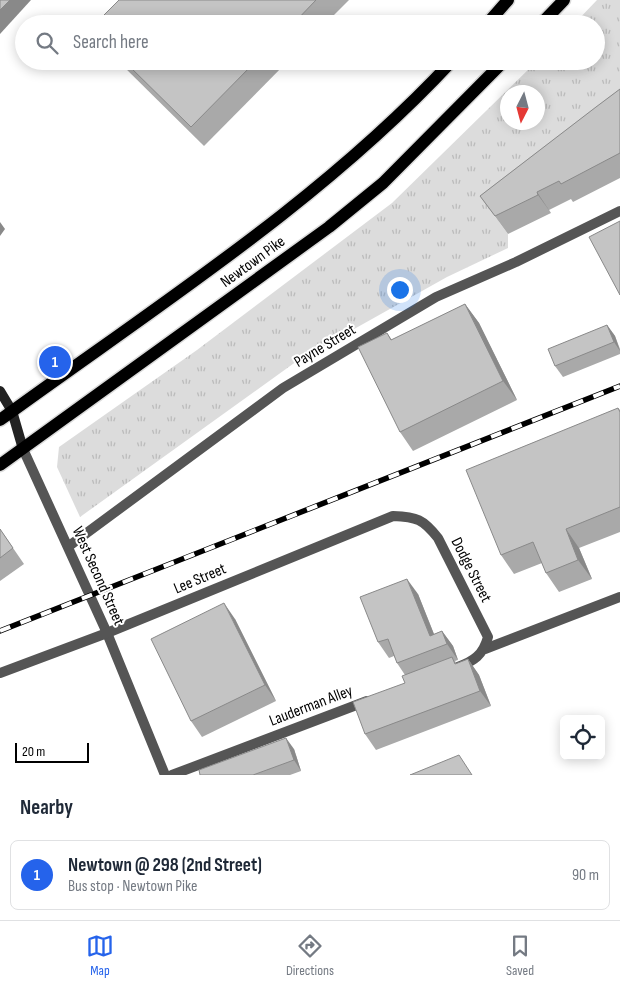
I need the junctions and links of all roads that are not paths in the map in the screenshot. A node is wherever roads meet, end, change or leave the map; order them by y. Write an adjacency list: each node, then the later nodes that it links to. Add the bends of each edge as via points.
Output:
1 (508, 0): 3 (main road)
2 (564, 0): 4 (main road)
3 (494, 15)
4 (550, 15)
5 (444, 70): 9 (main road, Newtown Pike, via 343,166)
6 (495, 70): 11 (main road, Newtown Pike, via 396,169 329,227)
7 (620, 211): 14 (street, Payne Street, via 436,297 283,388)
8 (0, 391): 9 (street, West Second Street)
9 (12, 411): 10 (main road, Newtown Pike); 11 (street, West Second Street)
10 (0, 420)
11 (23, 449): 12 (main road, Newtown Pike); 14 (street, West Second Street)
12 (0, 465)
13 (411, 516): 16 (street, Lee Street, via 393,516 375,522); 17 (street, Dodge Street, via 422,520 438,538 488,637)
14 (69, 546): 16 (street, West Second Street)
15 (620, 597): 17 (street)
16 (107, 633): 19 (street, Lee Street); 21 (street, West Second Street)
17 (485, 649): 18 (street, via 474,661)
18 (446, 671)
19 (0, 673)
20 (373, 699): 22 (street, Lauderman Alley)
21 (165, 775)
22 (172, 775)

